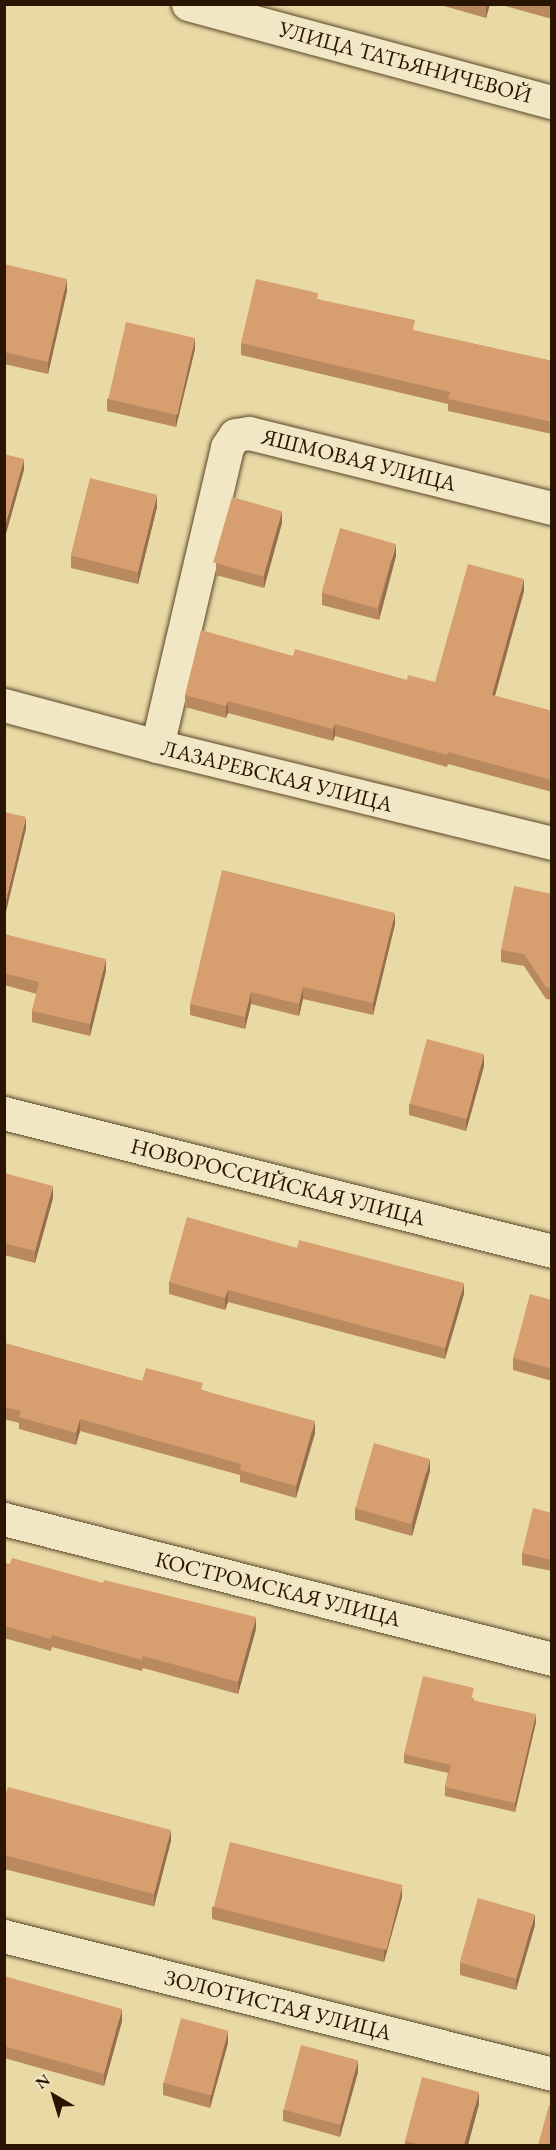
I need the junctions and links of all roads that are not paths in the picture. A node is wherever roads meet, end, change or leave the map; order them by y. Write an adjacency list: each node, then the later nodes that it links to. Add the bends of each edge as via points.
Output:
1 (188, 4): 2 (street, УЛИЦА ТАТЬЯНИЧЕВОЙ)
2 (552, 102)
3 (552, 508): 5 (street, ЯШМОВАЯ УЛИЦА, via 249,433 235,435 227,447)
4 (4, 705): 5 (street, ЛАЗАРЕВСКАЯ УЛИЦА)
5 (157, 747): 6 (street, ЛАЗАРЕВСКАЯ УЛИЦА)
6 (552, 843)
7 (4, 1113): 8 (street, НОВОРОССИЙСКАЯ УЛИЦА)
8 (552, 1251)
9 (4, 1519): 10 (street, КОСТРОМСКАЯ УЛИЦА)
10 (552, 1659)
11 (4, 1936): 12 (street, ЗОЛОТИСТАЯ УЛИЦА)
12 (552, 2074)

